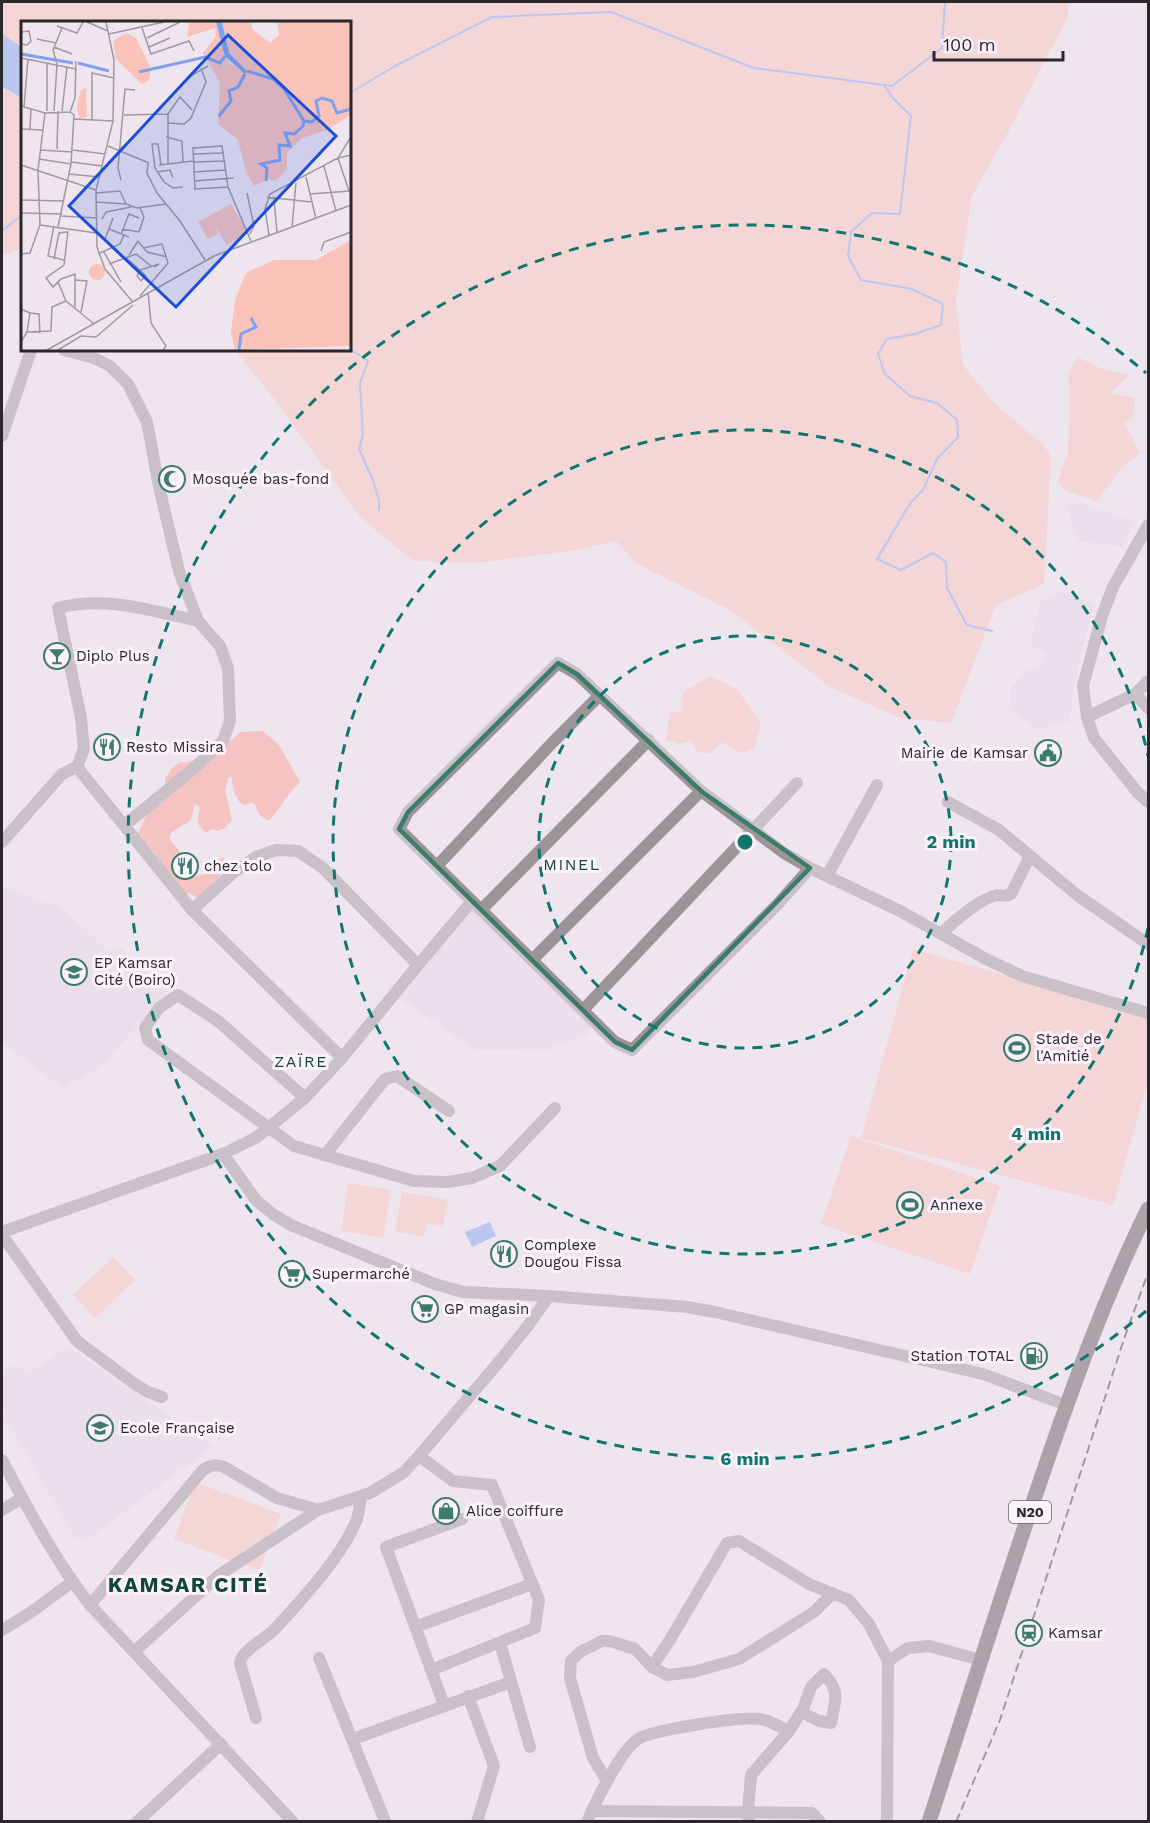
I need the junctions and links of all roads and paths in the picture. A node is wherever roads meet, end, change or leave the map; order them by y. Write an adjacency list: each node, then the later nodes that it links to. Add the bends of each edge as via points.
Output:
1 (31, 351): 3 (street)
2 (68, 351): 5 (street, via 110,366 128,384 147,422 179,571)
3 (2, 436)
4 (1149, 525): 10 (street, via 1113,587 1102,616 1083,686)
5 (198, 621): 12 (street, via 130,606 97,603 58,608 81,717 84,749); 18 (street, via 220,646 228,668 230,721 223,741)
6 (1149, 681): 7 (street)
7 (1135, 694): 9 (street); 10 (street)
8 (600, 695): 11 (street); 22 (street); 22 (street, via 558,663 408,812 399,829)
9 (1149, 708)
10 (1087, 717): 17 (street, via 1094,738)
11 (649, 741): 15 (street); 25 (street)
12 (77, 766): 18 (street); 20 (street, via 62,774)
13 (796, 783): 19 (street)
14 (877, 785): 24 (street)
15 (701, 791): 19 (street); 29 (street)
16 (948, 802): 21 (street, via 999,830)
17 (1149, 802)
18 (125, 825): 26 (street)
19 (754, 830): 23 (street); 31 (street)
20 (2, 842)
21 (1030, 856): 27 (street, via 1011,894 997,895 976,905); 28 (street, via 1077,895)
22 (437, 866): 25 (street)
23 (810, 868): 24 (street); 31 (street, via 632,1050 615,1042)
24 (827, 876): 27 (street)
25 (476, 905): 29 (street); 30 (street)
26 (192, 910): 30 (street, via 234,872 256,858 276,850 298,850 323,868); 33 (street)
27 (941, 934): 32 (street, via 1022,976)
28 (1149, 944)
29 (532, 960): 31 (street)
30 (418, 965): 33 (street)
31 (583, 1010)
32 (1149, 1013)
33 (342, 1058): 34 (street)
34 (305, 1098): 37 (street); 37 (street, via 218,1021 178,995 159,1008 144,1028 148,1040)
35 (555, 1108): 39 (street, via 500,1166 472,1178 414,1181)
36 (449, 1111): 39 (street, via 397,1076 385,1078)
37 (268, 1129): 38 (street); 39 (street, via 294,1146)
38 (223, 1154): 41 (street); 42 (street, via 256,1200 293,1226 444,1287 463,1292)
39 (325, 1155)
40 (1149, 1209): 44 (main road, N20)
41 (2, 1233): 43 (street, via 77,1341 136,1385)
42 (549, 1296): 44 (street, via 715,1312 982,1374); 45 (street, via 503,1358)
43 (162, 1397)
44 (1066, 1405): 61 (main road, N20)
45 (418, 1456): 47 (street, via 403,1473); 53 (street, via 453,1481 492,1485)
46 (2, 1460): 48 (street)
47 (361, 1496): 50 (street); 69 (street, via 357,1517 322,1576 274,1630 240,1658)
48 (22, 1498): 49 (street); 52 (street)
49 (2, 1510)
50 (318, 1510): 55 (street, via 278,1498 224,1467 210,1466); 59 (street, via 219,1575)
51 (462, 1519): 56 (street, via 386,1547)
52 (72, 1582): 55 (street); 57 (street)
53 (532, 1584): 56 (street); 58 (street, via 539,1600 535,1628)
54 (831, 1594): 62 (street, via 849,1600 869,1624); 63 (street, via 814,1612 739,1659 680,1674 666,1674); 63 (street, via 739,1541 727,1542)
55 (90, 1605): 59 (street)
56 (415, 1627): 64 (street)
57 (2, 1630)
58 (500, 1642): 64 (street); 65 (street)
59 (135, 1651): 72 (street)
60 (319, 1658): 71 (street)
61 (981, 1660): 62 (street, via 928,1646 908,1648); 83 (main road, N20)
62 (888, 1661): 82 (street)
63 (652, 1667): 74 (street, via 635,1649 610,1641 591,1645 571,1661 570,1678 593,1758)
64 (431, 1670): 67 (street)
65 (511, 1682): 66 (street); 73 (street)
66 (468, 1696): 67 (street); 80 (street, via 494,1766)
67 (444, 1705): 71 (street)
68 (809, 1716): 70 (street, via 831,1723 836,1692 824,1674 811,1687)
69 (256, 1718)
70 (789, 1731): 74 (street, via 762,1719 745,1718 647,1736 629,1748); 76 (street, via 751,1774)
71 (352, 1739): 79 (street)
72 (221, 1744): 77 (street); 78 (street)
73 (530, 1747)
74 (607, 1781): 75 (street)
75 (590, 1816): 76 (street)
76 (749, 1817): 81 (street, via 812,1814)
77 (137, 1821)
78 (293, 1821)
79 (385, 1821)
80 (477, 1821)
81 (820, 1821)
82 (887, 1821)
83 (929, 1821)

